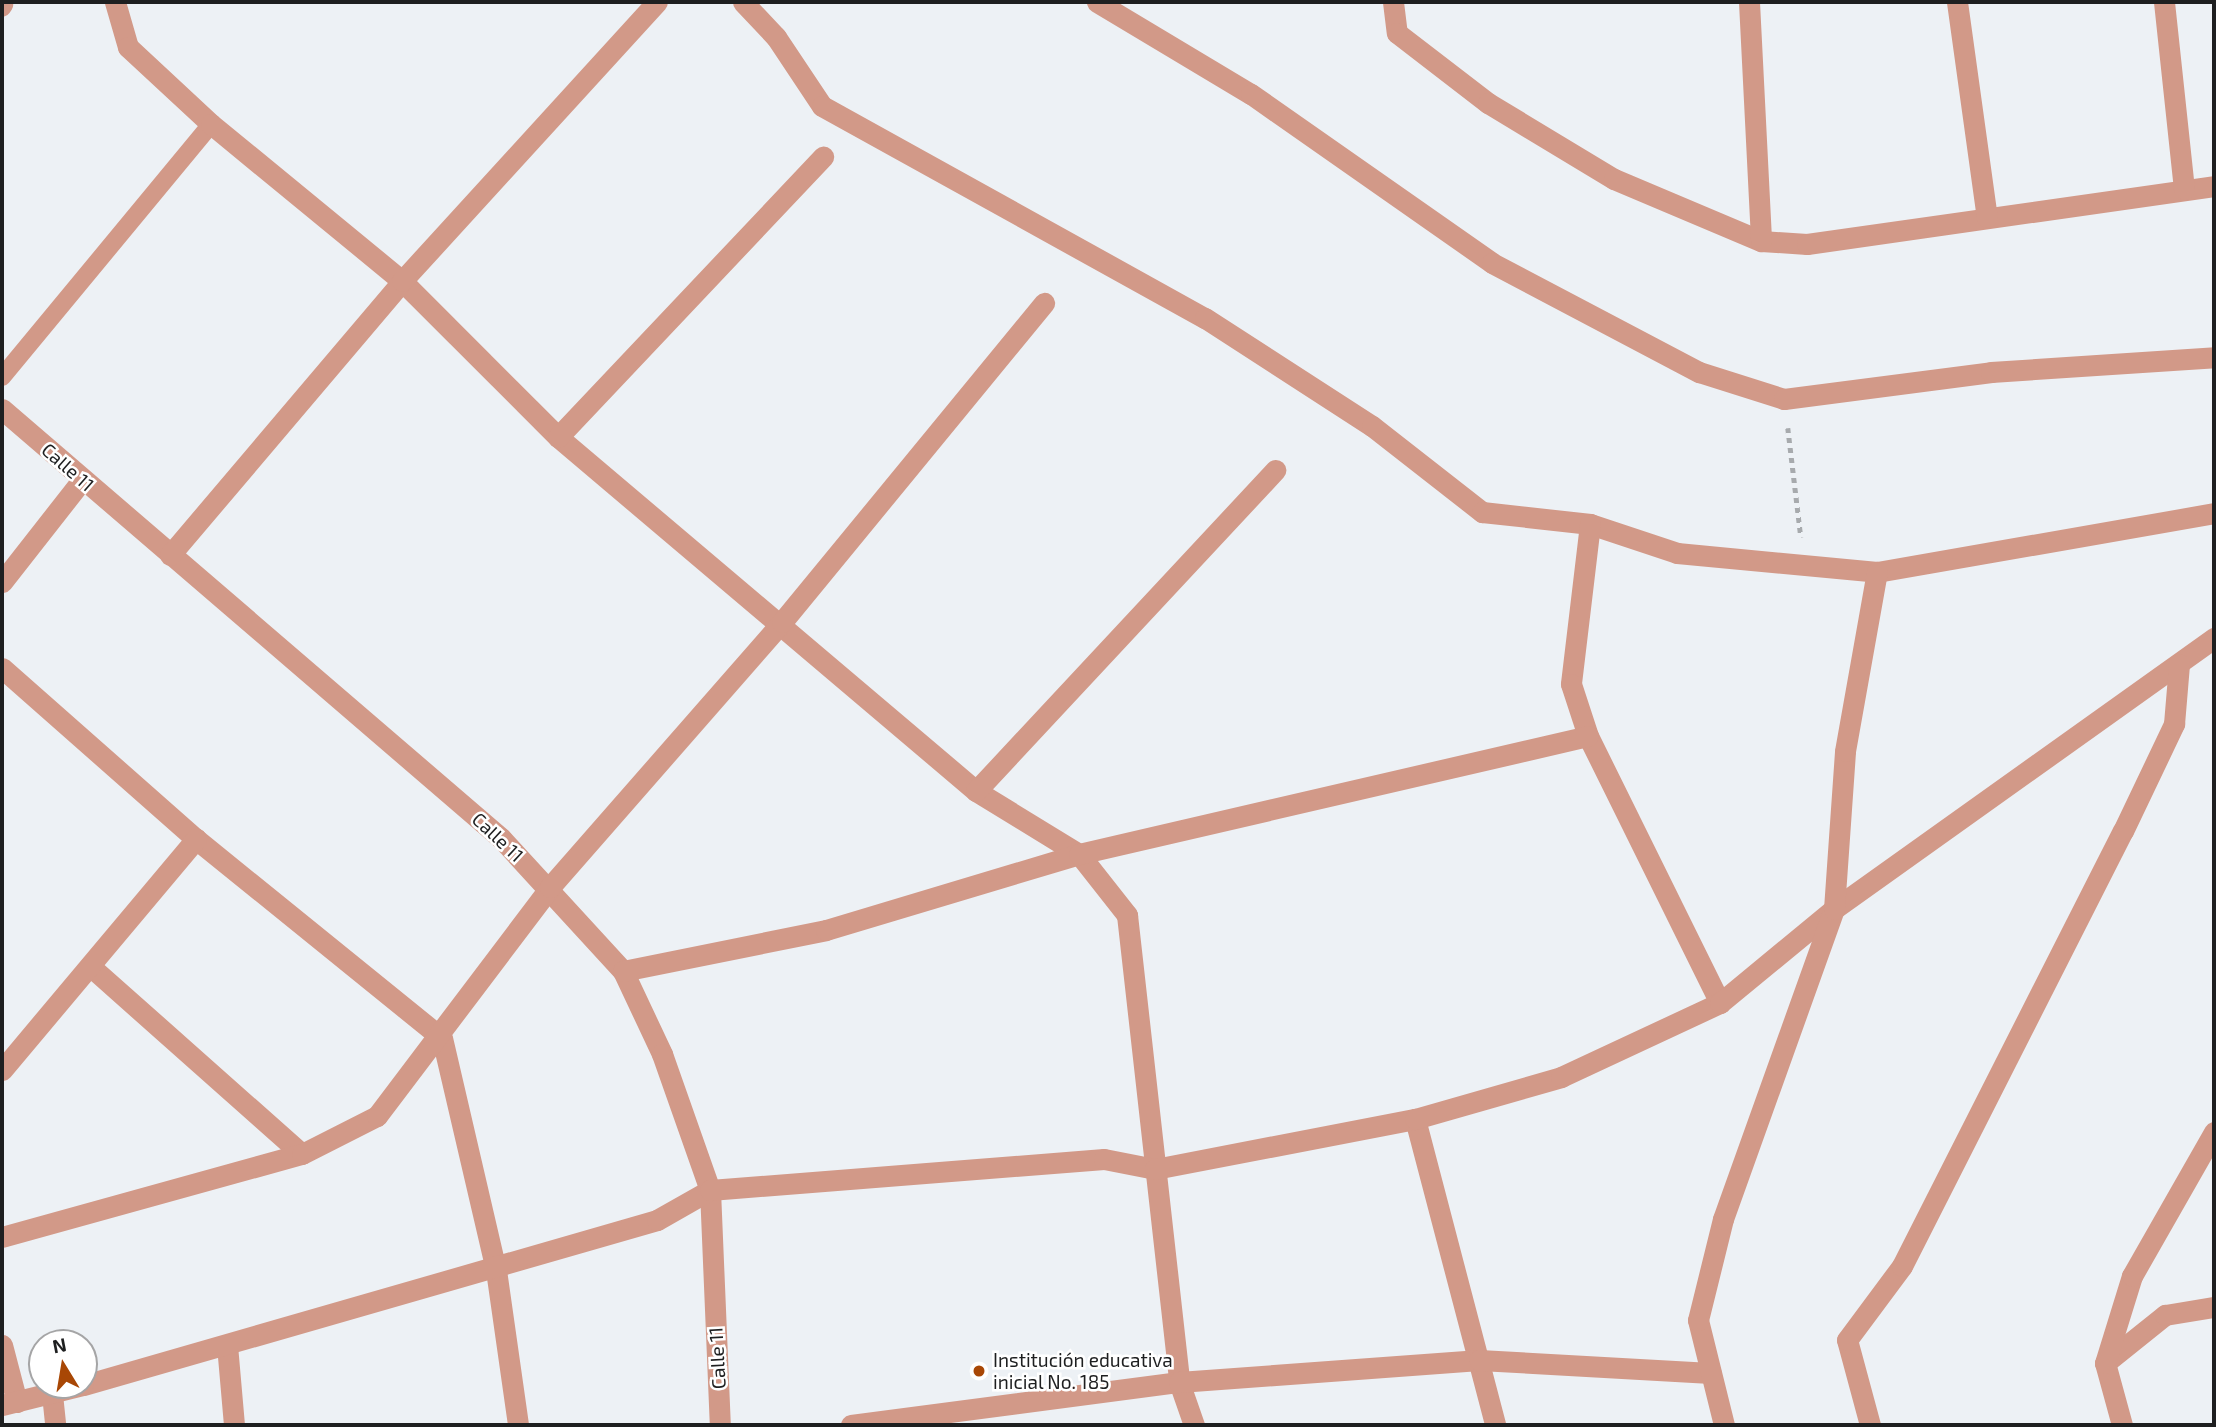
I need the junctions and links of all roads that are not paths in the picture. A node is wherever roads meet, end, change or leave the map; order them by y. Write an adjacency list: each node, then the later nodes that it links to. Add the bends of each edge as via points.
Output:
1 (115, 2): 9 (street, via 128,47)
2 (657, 2): 15 (street)
3 (743, 2): 24 (street, via 776,37 822,106 1205,318 1372,426 1482,512)
4 (1097, 2): 17 (street, via 1251,93 1492,262 1699,372 1784,399 1991,372)
5 (1394, 2): 14 (street, via 1397,33 1488,103 1614,179)
6 (1749, 2): 14 (street)
7 (1957, 2): 13 (street)
8 (2164, 2): 12 (street)
9 (211, 124): 15 (street); 18 (lane)
10 (824, 157): 20 (street)
11 (2214, 186): 12 (street)
12 (2184, 189): 13 (street)
13 (1987, 217): 14 (street, via 1807,244)
14 (1761, 241)
15 (402, 281): 20 (street); 25 (street)
16 (1044, 303): 28 (street)
17 (2214, 357)
18 (2, 377)
19 (2, 409): 22 (street, Calle 11)
20 (558, 437): 28 (street)
21 (1275, 470): 33 (street)
22 (82, 480): 25 (street, Calle 11); 27 (street)
23 (2214, 513): 26 (street)
24 (1590, 524): 26 (street, via 1677,553); 32 (street, via 1571,684)
25 (170, 555): 36 (street, Calle 11)
26 (1877, 572): 37 (street, via 1844,751)
27 (2, 582)
28 (782, 622): 33 (street); 36 (street)
29 (2214, 638): 30 (street)
30 (2179, 664): 37 (street); 69 (street, via 2174,724 2127,822 1902,1266 1847,1340)
31 (2, 668): 34 (street)
32 (1588, 736): 35 (street); 40 (street)
33 (976, 791): 35 (street)
34 (196, 839): 38 (street); 41 (street)
35 (1079, 854): 39 (street, via 826,930); 46 (street, via 1127,915)
36 (550, 887): 39 (street, Calle 11); 41 (street)
37 (1834, 909): 40 (street); 55 (street, via 1723,1219 1698,1320)
38 (90, 966): 42 (street); 45 (street)
39 (623, 971): 47 (street, Calle 11, via 662,1054)
40 (1720, 1003): 43 (street, via 1561,1077)
41 (442, 1038): 45 (street, via 377,1116); 49 (street)
42 (2, 1070)
43 (1415, 1119): 46 (street); 53 (street)
44 (2214, 1132): 54 (street, via 2132,1276)
45 (302, 1154): 48 (street)
46 (1155, 1169): 47 (street, via 1104,1159); 57 (street)
47 (710, 1190): 49 (street, via 657,1220); 64 (street, Calle 11)
48 (2, 1237)
49 (496, 1269): 52 (street); 63 (street)
50 (2214, 1307): 54 (street, via 2165,1315)
51 (2, 1345): 60 (street)
52 (227, 1345): 56 (street); 62 (street)
53 (1479, 1360): 55 (street); 57 (street); 67 (street)
54 (2105, 1363): 70 (street)
55 (1711, 1373): 68 (street)
56 (98, 1381)
57 (1179, 1382): 65 (street); 66 (street)
58 (31, 1399): 60 (street)
59 (52, 1399): 61 (street)
60 (10, 1404)
61 (55, 1425)
62 (234, 1425)
63 (518, 1425)
64 (720, 1425)
65 (851, 1425)
66 (1194, 1425)
67 (1495, 1425)
68 (1724, 1425)
69 (1870, 1425)
70 (2122, 1425)

